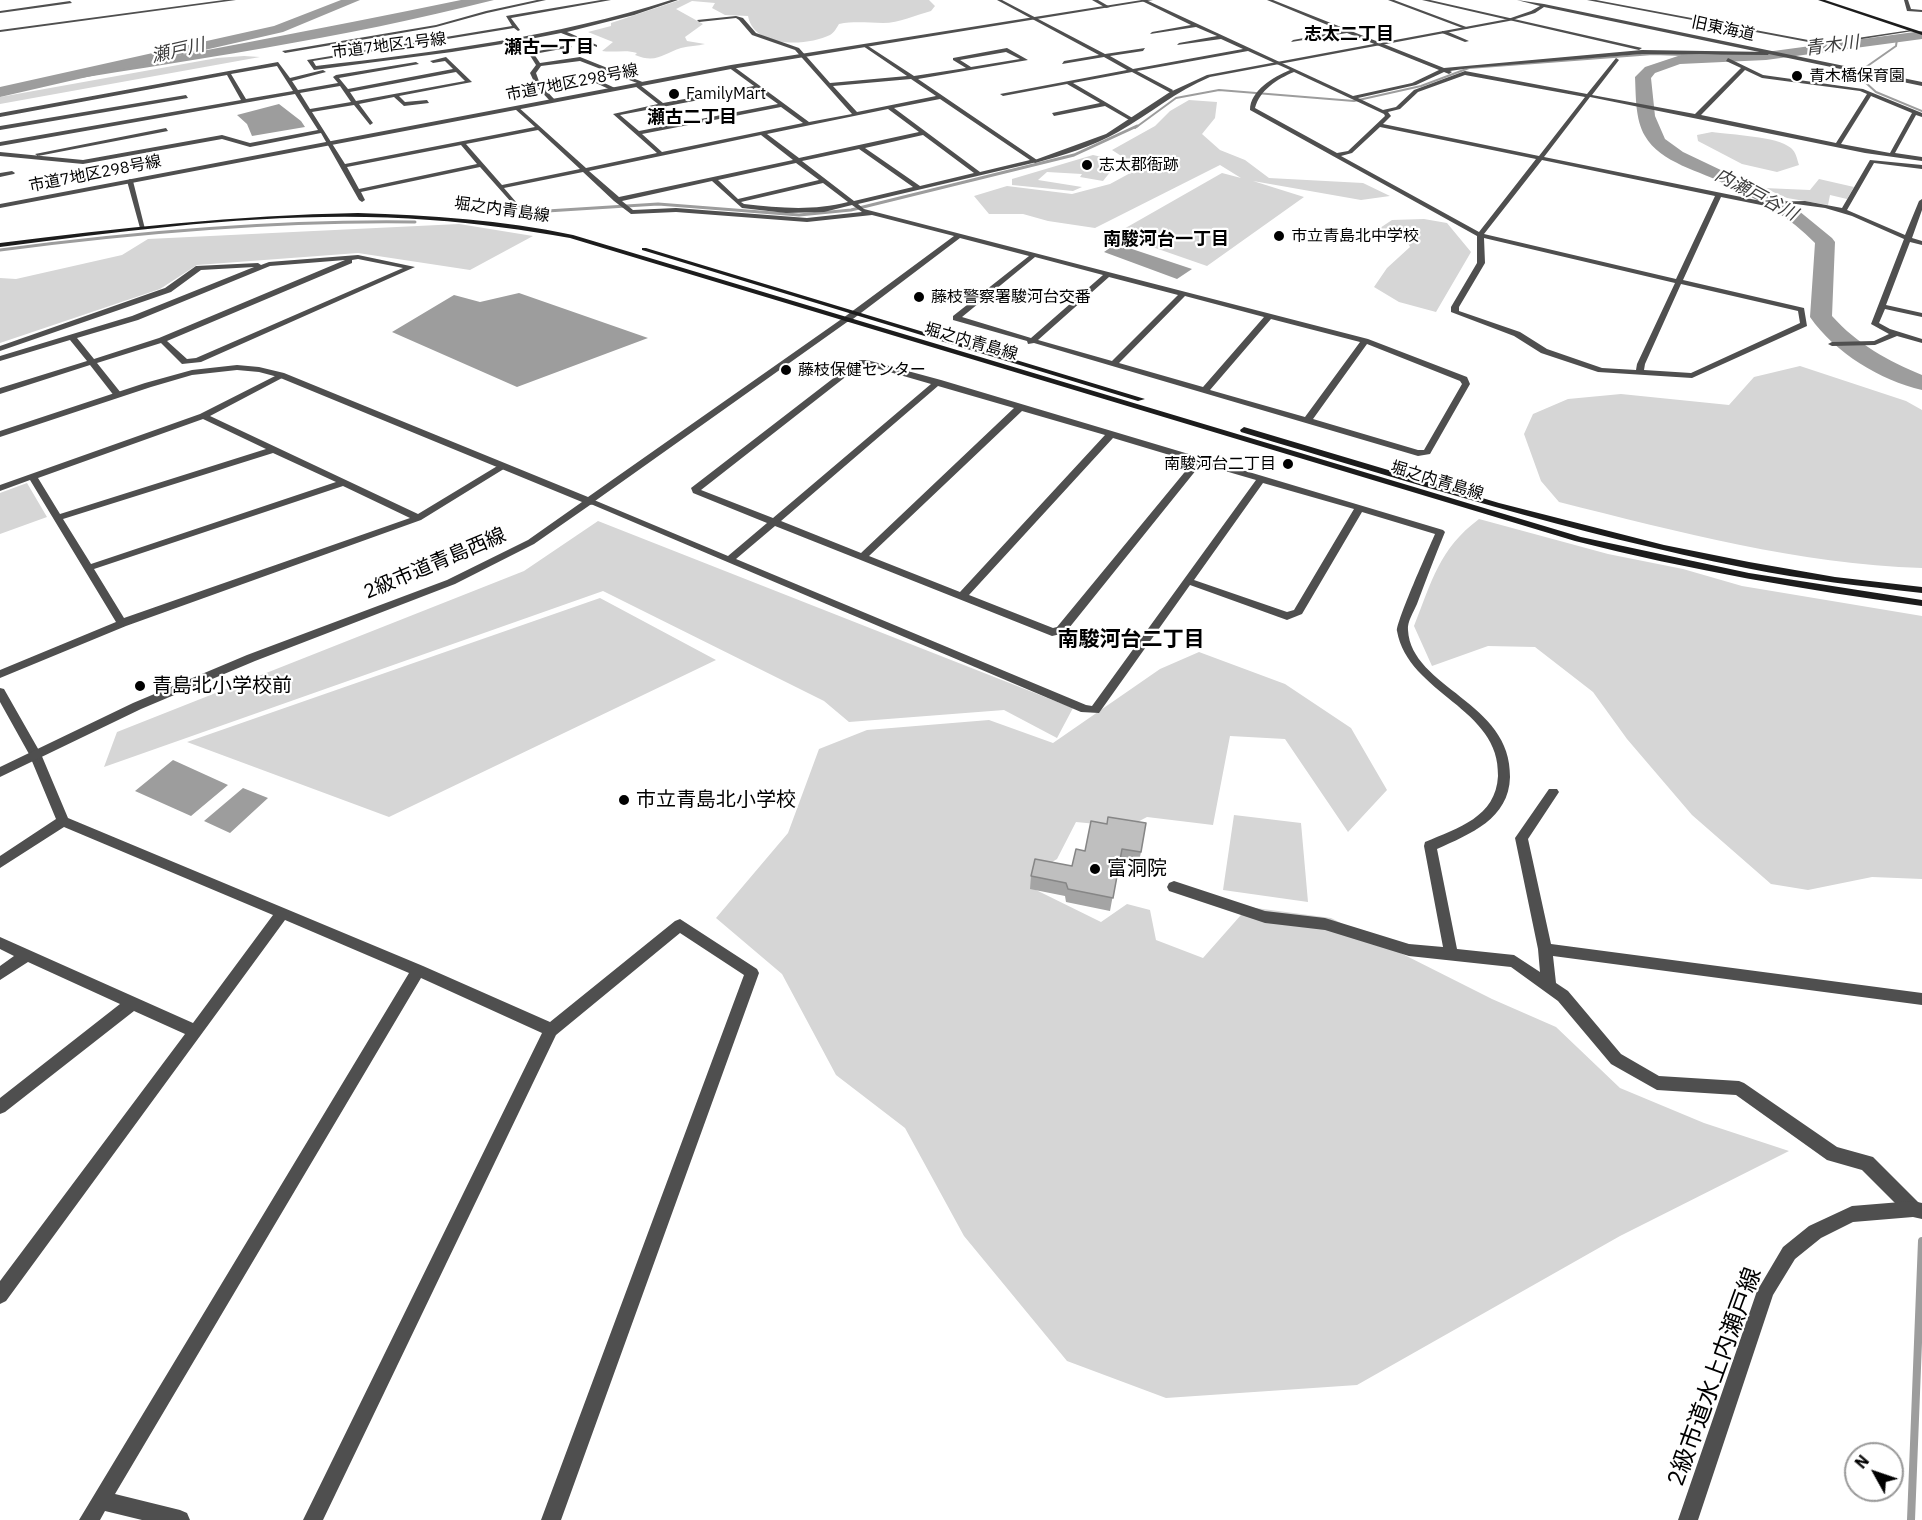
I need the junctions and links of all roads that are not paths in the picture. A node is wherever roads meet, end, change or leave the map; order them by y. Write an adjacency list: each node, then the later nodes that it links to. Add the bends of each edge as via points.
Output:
1 (234, 0): 28 (street)
2 (544, 0): 53 (street, via 436,26)
3 (609, 0): 33 (street, via 508,17)
4 (676, 0): 36 (street, 市道7地区1号線, via 625,18)
5 (999, 0): 25 (street)
6 (1094, 0): 19 (street)
7 (1146, 0): 19 (street, 市道7地区298号線); 32 (street)
8 (1269, 0): 38 (street)
9 (1390, 0): 34 (street)
10 (1424, 0): 27 (street)
11 (1519, 0): 18 (street, 旧東海道)
12 (1589, 0): 37 (street, via 1824,44)
13 (1801, 0): 14 (street)
14 (1812, 0)
15 (1820, 0): 37 (main road)
16 (1906, 0): 23 (street, via 1909,10)
17 (70, 1): 20 (street); 21 (street)
18 (1546, 3): 27 (street); 56 (street, 旧東海道)
19 (1108, 7): 25 (street, 市道7地区298号線)
20 (26, 8): 22 (street); 31 (street)
21 (71, 9)
22 (0, 11): 26 (street)
23 (1922, 11)
24 (72, 16): 28 (street)
25 (1033, 18): 47 (street, 市道7地区298号線); 58 (street)
26 (0, 19)
27 (1510, 20): 34 (street); 54 (street)
28 (79, 21): 30 (street)
29 (699, 21): 57 (street, via 736,17 754,34 786,44)
30 (62, 23): 31 (street); 35 (street)
31 (28, 24): 35 (street)
32 (1198, 25): 40 (street); 42 (street)
33 (514, 27): 43 (street); 65 (street, 市道7地区1号線, via 310,60 314,69)
34 (1467, 28): 39 (street)
35 (0, 30)
36 (561, 31): 43 (street, 市道7地区1号線); 49 (street)
37 (1912, 31): 41 (main road)
38 (1346, 32): 44 (street); 48 (street)
39 (1444, 32): 45 (street); 48 (street)
40 (1152, 33)
41 (1922, 34)
42 (1223, 36): 46 (street); 52 (street)
43 (525, 40): 55 (street); 65 (street, 市道7地区1号線)
44 (1293, 41)
45 (1467, 41)
46 (1179, 44)
47 (865, 45): 57 (street, 市道7地区298号線); 75 (street)
48 (1377, 45): 62 (street); 71 (street)
49 (595, 46)
50 (569, 47): 55 (street)
51 (1143, 49): 58 (street)
52 (1251, 49): 62 (street); 69 (street)
53 (285, 51)
54 (1656, 52): 56 (street); 71 (street)
55 (533, 53): 63 (street)
56 (1768, 53): 81 (street, 旧東海道)
57 (801, 55): 64 (street, 市道7地区298号線); 82 (street)
58 (1104, 56): 61 (street); 69 (street)
59 (1616, 60): 90 (street)
60 (1728, 60): 66 (street)
61 (1064, 63)
62 (1278, 63): 70 (street); 86 (street, via 1209,76)
63 (539, 65): 80 (street, via 580,59); 96 (street, via 533,73)
64 (731, 67): 80 (street, 市道7地区298号線); 83 (street)
65 (320, 68): 76 (street, via 324,74)
66 (1744, 68): 89 (street, via 1762,76); 113 (street)
67 (971, 69): 67 (street, via 955,59 1007,50 1024,60); 75 (street)
68 (458, 70): 79 (street, via 446,58 336,77); 85 (street); 91 (street, via 469,82)
69 (1131, 70): 78 (street); 86 (street)
70 (1296, 70): 94 (street); 136 (street, via 1277,76 1252,109)
71 (1444, 71): 73 (street); 94 (street, via 1414,84)
72 (228, 73): 76 (street, via 278,64); 77 (street); 95 (street)
73 (1459, 75): 90 (street); 106 (street, via 1416,91 1398,108)
74 (587, 77): 84 (street)
75 (912, 77): 82 (street); 93 (street)
76 (289, 80): 87 (street)
77 (180, 82): 92 (street); 109 (street)
78 (1068, 82): 88 (street); 99 (street)
79 (340, 84): 85 (street); 87 (street)
80 (640, 84): 84 (street, 市道7地区298号線); 100 (street)
81 (1922, 84)
82 (828, 85): 110 (street)
83 (758, 87): 100 (street); 101 (street)
84 (613, 89): 96 (street, 市道7地区298号線)
85 (345, 91): 98 (street)
86 (1171, 91): 114 (street)
87 (297, 92): 95 (street); 105 (street)
88 (1003, 94)
89 (1870, 94): 108 (street); 129 (street)
90 (1589, 95): 113 (street); 137 (street)
91 (396, 96): 97 (street, via 404,104); 98 (street)
92 (186, 97): 104 (street); 111 (street)
93 (941, 98): 103 (street); 140 (street)
94 (1354, 98): 106 (street)
95 (245, 101): 104 (street)
96 (553, 101): 102 (street, 市道7地区298号線)
97 (427, 102)
98 (355, 103): 105 (street); 115 (street)
99 (1105, 104): 107 (street); 114 (street)
100 (662, 105): 123 (street, via 616,114)
101 (782, 105): 116 (street); 123 (street)
102 (517, 108): 118 (street); 126 (street, 市道7地区298号線)
103 (890, 108): 110 (street); 125 (street)
104 (194, 110): 112 (street)
105 (309, 111): 122 (street)
106 (1384, 111): 117 (street, via 1388,116)
107 (1054, 114)
108 (1919, 114): 134 (street)
109 (0, 115)
110 (856, 115): 116 (street)
111 (75, 116): 119 (street); 120 (street)
112 (162, 116): 120 (street); 121 (street)
113 (1697, 116): 129 (street)
114 (1133, 120): 140 (street, via 1084,146)
115 (370, 123)
116 (808, 124): 124 (street)
117 (1380, 125): 136 (street, via 1350,152); 137 (street)
118 (539, 128): 127 (street); 144 (street)
119 (0, 129)
120 (80, 130): 128 (street)
121 (166, 130): 130 (street); 135 (street)
122 (322, 130): 126 (street); 130 (street, via 250,144 222,137)
123 (638, 133): 133 (street)
124 (763, 134): 133 (street); 139 (street)
125 (924, 134): 131 (street); 146 (street)
126 (330, 143): 142 (street); 149 (street, 市道7地区298号線)
127 (462, 143): 141 (street); 142 (street)
128 (0, 144)
129 (1838, 145): 134 (street)
130 (171, 146): 135 (street, via 83,162)
131 (860, 147): 139 (street); 152 (street)
132 (0, 154): 135 (street)
133 (661, 154): 144 (street)
134 (1892, 154): 138 (street)
135 (22, 156)
136 (1336, 156): 165 (street)
137 (1540, 157): 154 (street); 165 (street)
138 (1922, 159)
139 (798, 161): 148 (street); 150 (street)
140 (1035, 161): 146 (street)
141 (481, 165): 151 (street); 153 (street)
142 (343, 166): 153 (street)
143 (1922, 167): 162 (street, via 1872,161)
144 (583, 170): 151 (street); 158 (street)
145 (12, 173): 147 (street)
146 (979, 174): 152 (street)
147 (0, 175)
148 (713, 179): 156 (street); 158 (street)
149 (130, 182): 159 (street, 市道7地区298号線); 164 (street)
150 (825, 182): 156 (street); 160 (street)
151 (500, 187): 161 (street)
152 (920, 189): 160 (street)
153 (357, 191): 155 (street)
154 (1719, 194): 162 (street, via 1766,204 1804,202); 175 (street)
155 (362, 200)
156 (737, 201): 160 (street, via 742,206 786,211)
157 (1922, 201): 168 (street)
158 (618, 202): 163 (street, via 627,211 676,210 796,220)
159 (0, 206)
160 (857, 207): 163 (street)
161 (519, 209)
162 (1844, 210): 168 (street)
163 (872, 213): 166 (street)
164 (143, 225): 167 (main road, 堀之内青島線); 170 (main road, 堀之内青島線); 178 (main road, 堀之内青島線, via 380,209 466,213 580,231); 181 (main road, 堀之内青島線, via 340,214 472,219 571,236)
165 (1480, 235): 175 (street); 193 (street, via 1481,263 1455,312 1517,334 1544,351 1601,370)
166 (958, 236): 171 (street); 178 (street, 2級市道青島西線)
167 (0, 240)
168 (1908, 240): 169 (street); 177 (street)
169 (1922, 243)
170 (0, 245)
171 (1034, 255): 174 (street); 187 (street, via 956,318)
172 (358, 257): 173 (street); 184 (street); 184 (street, via 411,267 198,360 185,362)
173 (268, 264): 183 (street, via 135,318); 189 (street, via 199,268 168,290)
174 (1108, 274): 176 (street); 187 (street)
175 (1679, 282): 193 (street); 193 (street, via 1801,310 1804,324 1692,376)
176 (1183, 294): 180 (street); 192 (street)
177 (1882, 306): 179 (street); 182 (street, via 1875,324)
178 (857, 312): 181 (street, 2級市道青島西線); 220 (main road, 堀之内青島線, via 1554,522 1737,565)
179 (1922, 315)
180 (1269, 316): 185 (street); 197 (street)
181 (846, 320): 211 (street, 2級市道青島西線); 222 (main road, 堀之内青島線, via 1590,542 1806,587)
182 (1895, 334): 186 (street); 188 (street, via 1875,343)
183 (72, 337): 190 (street); 191 (street)
184 (162, 340): 191 (street)
185 (1365, 341): 201 (street); 201 (street, via 1464,379 1466,384 1427,452 1418,453)
186 (1922, 341)
187 (1031, 342): 192 (street)
188 (1832, 344)
189 (0, 349)
190 (1, 358)
191 (92, 361): 196 (street); 198 (street)
192 (1112, 365): 197 (street)
193 (1640, 372)
194 (282, 375): 198 (street, via 257,369 210,370); 200 (street); 206 (street)
195 (938, 382): 199 (street); 215 (street); 215 (street, via 860,362 696,488)
196 (0, 391)
197 (1204, 391): 201 (street)
198 (118, 395): 203 (street)
199 (1021, 407): 202 (street); 216 (street)
200 (203, 416): 204 (street); 207 (street)
201 (1307, 421)
202 (1112, 433): 205 (street); 221 (street)
203 (0, 434)
204 (273, 450): 209 (street); 213 (street)
205 (1200, 459): 208 (street); 221 (street, via 1061,630 1053,632)
206 (502, 467): 211 (street); 214 (street)
207 (33, 477): 210 (street); 213 (street)
208 (1262, 478): 212 (street); 219 (street)
209 (343, 483): 214 (street); 218 (street)
210 (0, 488)
211 (591, 502): 217 (street); 226 (street, 2級市道青島西線, via 531,542 451,582 251,658)
212 (1360, 507): 219 (street, via 1298,612 1287,615); 235 (street, via 1440,532 1402,627 1403,642 1426,674 1473,710 1491,731 1504,760 1505,785 1497,804 1480,824 1430,846)
213 (57, 518): 218 (street)
214 (418, 518): 223 (street)
215 (773, 522): 216 (street); 217 (street)
216 (862, 557): 221 (street)
217 (729, 560): 219 (street, via 1095,710)
218 (88, 568): 223 (street)
219 (1188, 581)
220 (1922, 590)
221 (962, 596)
222 (1922, 603)
223 (122, 623): 224 (street)
224 (0, 674)
225 (0, 692): 226 (street)
226 (35, 754): 227 (street, 2級市道青島西線); 229 (street)
227 (0, 772)
228 (1553, 792): 234 (street, via 1521,838)
229 (63, 821): 230 (street); 232 (street)
230 (0, 863)
231 (1174, 887): 235 (street, via 1265,917 1325,924 1409,950)
232 (283, 914): 237 (street); 243 (street)
233 (0, 943): 236 (street)
234 (1545, 949): 239 (street); 240 (street)
235 (1451, 953): 239 (street, via 1514,961)
236 (27, 955): 238 (street); 241 (street)
237 (418, 970): 242 (street); 247 (street)
238 (0, 974)
239 (1549, 987): 245 (street, via 1563,996 1616,1059 1657,1083 1739,1088 1833,1154 1867,1163)
240 (1922, 999)
241 (133, 1003): 243 (street); 244 (street)
242 (551, 1030): 250 (street); 251 (street, via 680,925 752,973)
243 (194, 1031): 246 (street)
244 (0, 1107)
245 (1917, 1210): 252 (street, 2級市道水上内瀬戸線, via 1852,1214 1815,1232 1789,1253 1766,1291)
246 (0, 1295)
247 (101, 1500): 248 (street); 249 (street)
248 (89, 1520)
249 (180, 1520)
250 (313, 1520)
251 (551, 1520)
252 (1688, 1520)

